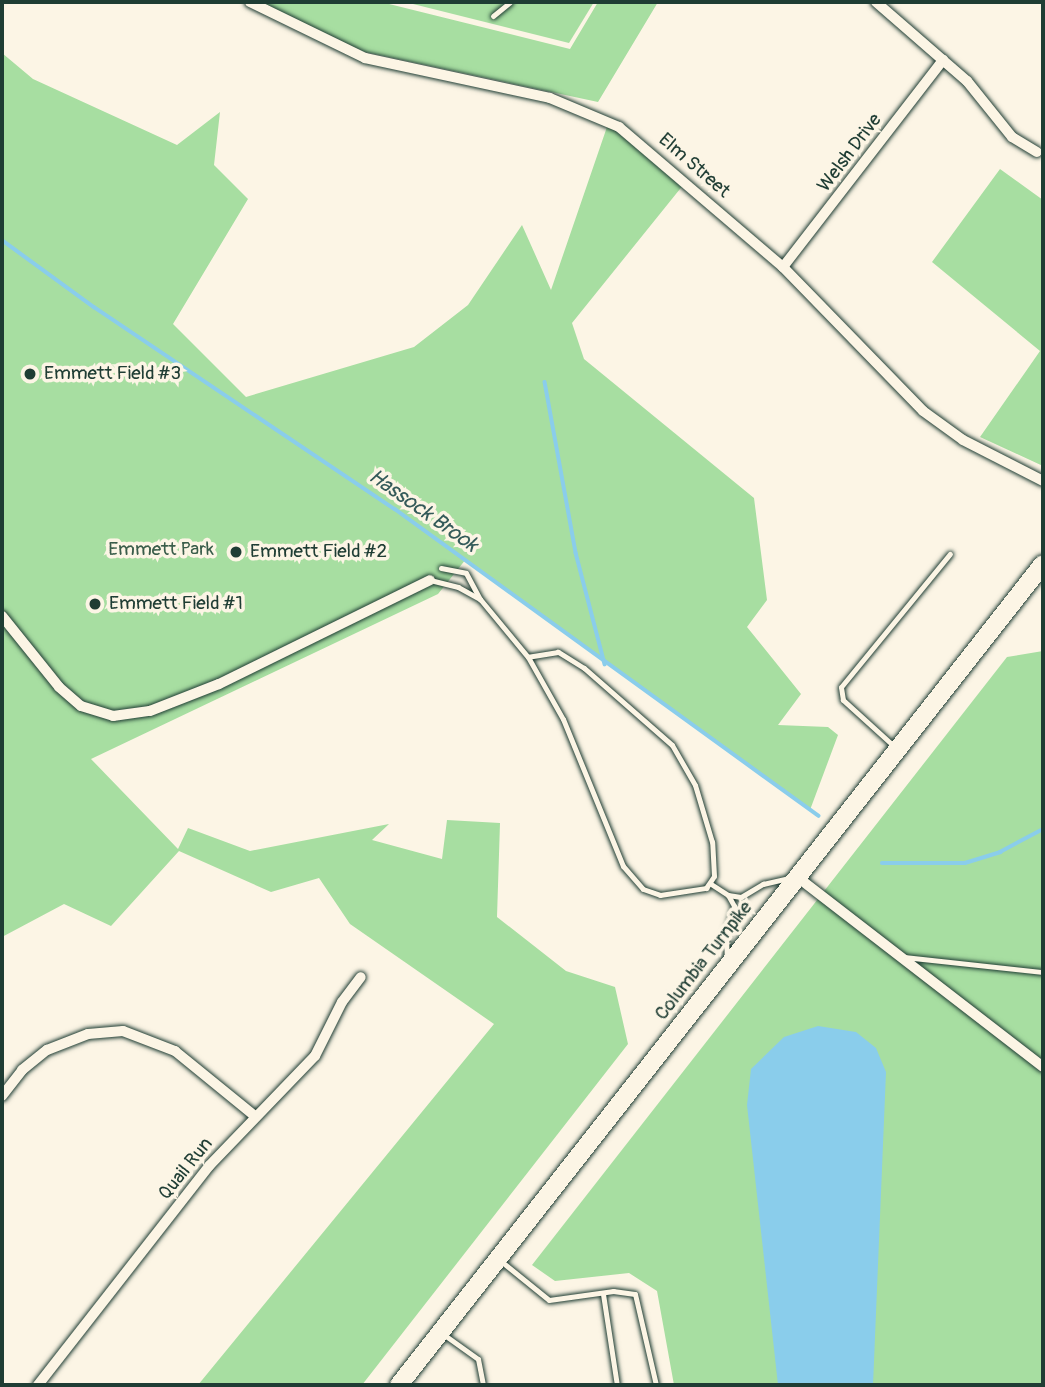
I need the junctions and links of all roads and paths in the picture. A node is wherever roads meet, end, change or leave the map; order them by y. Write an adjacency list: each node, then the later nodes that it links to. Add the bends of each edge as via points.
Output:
1 (250, 2): 7 (street, Elm Street, via 365,58 550,98 598,115 645,146)
2 (510, 2): 4 (lane)
3 (876, 2): 5 (street)
4 (493, 16)
5 (943, 60): 6 (street, via 980,95 1012,137); 7 (street, Welsh Drive)
6 (1037, 152)
7 (783, 267): 8 (street, Elm Street, via 923,411 963,440)
8 (1043, 481)
9 (950, 554): 16 (lane, via 841,687 843,700)
10 (1043, 564): 16 (main road, Columbia Turnpike)
11 (441, 568): 13 (lane, via 466,573)
12 (429, 580): 13 (lane, via 458,587); 14 (street, via 219,684 150,711 113,716 81,706)
13 (480, 599): 15 (lane)
14 (2, 616)
15 (528, 657): 18 (lane, via 558,652 584,668 672,745 688,768 702,804 714,853); 18 (lane, via 563,719 624,866 643,889 660,895)
16 (896, 748): 17 (main road, Columbia Turnpike)
17 (796, 876): 19 (lane, via 763,884 741,897); 20 (street); 21 (main road, Columbia Turnpike)
18 (711, 884): 19 (lane)
19 (728, 895): 21 (lane, via 734,915 726,935)
20 (904, 957): 22 (lane); 24 (street)
21 (727, 965): 27 (main road, Columbia Turnpike)
22 (1043, 972)
23 (361, 977): 26 (street, Quail Run, via 342,1002 315,1056)
24 (1043, 1067)
25 (4, 1089): 26 (street, via 32,1060 68,1040 123,1031 175,1051)
26 (256, 1117): 30 (street, Quail Run, via 209,1166)
27 (498, 1259): 28 (lane, via 549,1300); 29 (main road, Columbia Turnpike)
28 (603, 1294): 33 (lane); 34 (lane, via 635,1294)
29 (440, 1333): 31 (main road, Columbia Turnpike); 32 (lane, via 478,1359)
30 (38, 1385)
31 (399, 1385)
32 (483, 1385)
33 (617, 1385)
34 (656, 1385)

